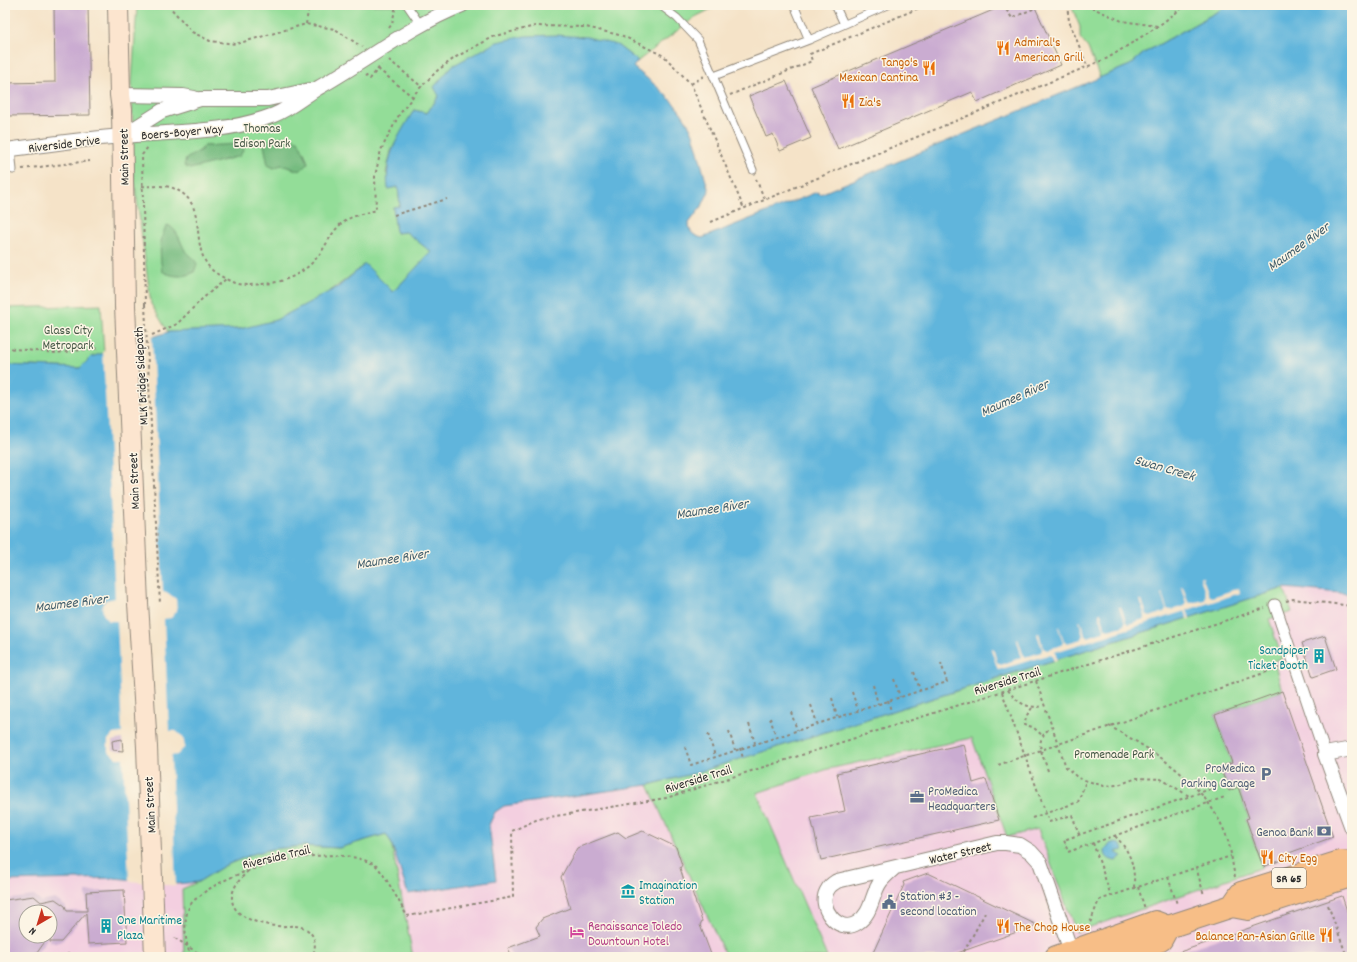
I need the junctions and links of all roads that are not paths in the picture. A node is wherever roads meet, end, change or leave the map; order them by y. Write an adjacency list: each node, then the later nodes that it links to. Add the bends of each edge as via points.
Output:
1 (118, 5): 14 (main road, Main Street)
2 (407, 5): 9 (lane)
3 (462, 5): 9 (street, Boers-Boyer Way)
4 (660, 5): 12 (lane, via 698,40)
5 (794, 5): 11 (lane)
6 (835, 5): 10 (lane)
7 (888, 5): 8 (lane)
8 (871, 9): 10 (lane)
9 (420, 24): 13 (street, Boers-Boyer Way, via 371,52)
10 (844, 24): 11 (lane)
11 (808, 40): 12 (lane)
12 (713, 74): 21 (lane)
13 (316, 89): 15 (street, Boers-Boyer Way, via 268,99); 17 (street, Boers-Boyer Way, via 299,102 275,114)
14 (120, 95): 16 (street, via 183,96); 18 (main road, Main Street)
15 (246, 98): 16 (street, Boers-Boyer Way); 17 (street)
16 (200, 100): 18 (street, Boers-Boyer Way, via 162,111)
17 (243, 124): 18 (street, Boers-Boyer Way, via 191,133)
18 (123, 136): 19 (street, Riverside Drive); 32 (main road, Main Street, bridge, via 125,306)
19 (8, 150): 20 (lane)
20 (13, 170)
21 (753, 170)
22 (1275, 605): 24 (street)
23 (1352, 749): 24 (street)
24 (1326, 754): 25 (street)
25 (1352, 828)
26 (1352, 863): 29 (main road, SR 65, via 1340,862 1241,893)
27 (894, 868): 27 (street, Water Street, via 837,880 825,895 824,904 828,914 844,926 858,922 870,908 881,881); 31 (street, Water Street, via 997,844 1014,844 1026,849 1040,862)
28 (1352, 872): 29 (main road, SR 65, via 1344,878 1248,910)
29 (1232, 906): 30 (main road, SR 65)
30 (1168, 927): 31 (main road, SR 65, via 1155,922); 33 (main road, via 1161,940)
31 (1067, 955)
32 (155, 957)
33 (1112, 957)

